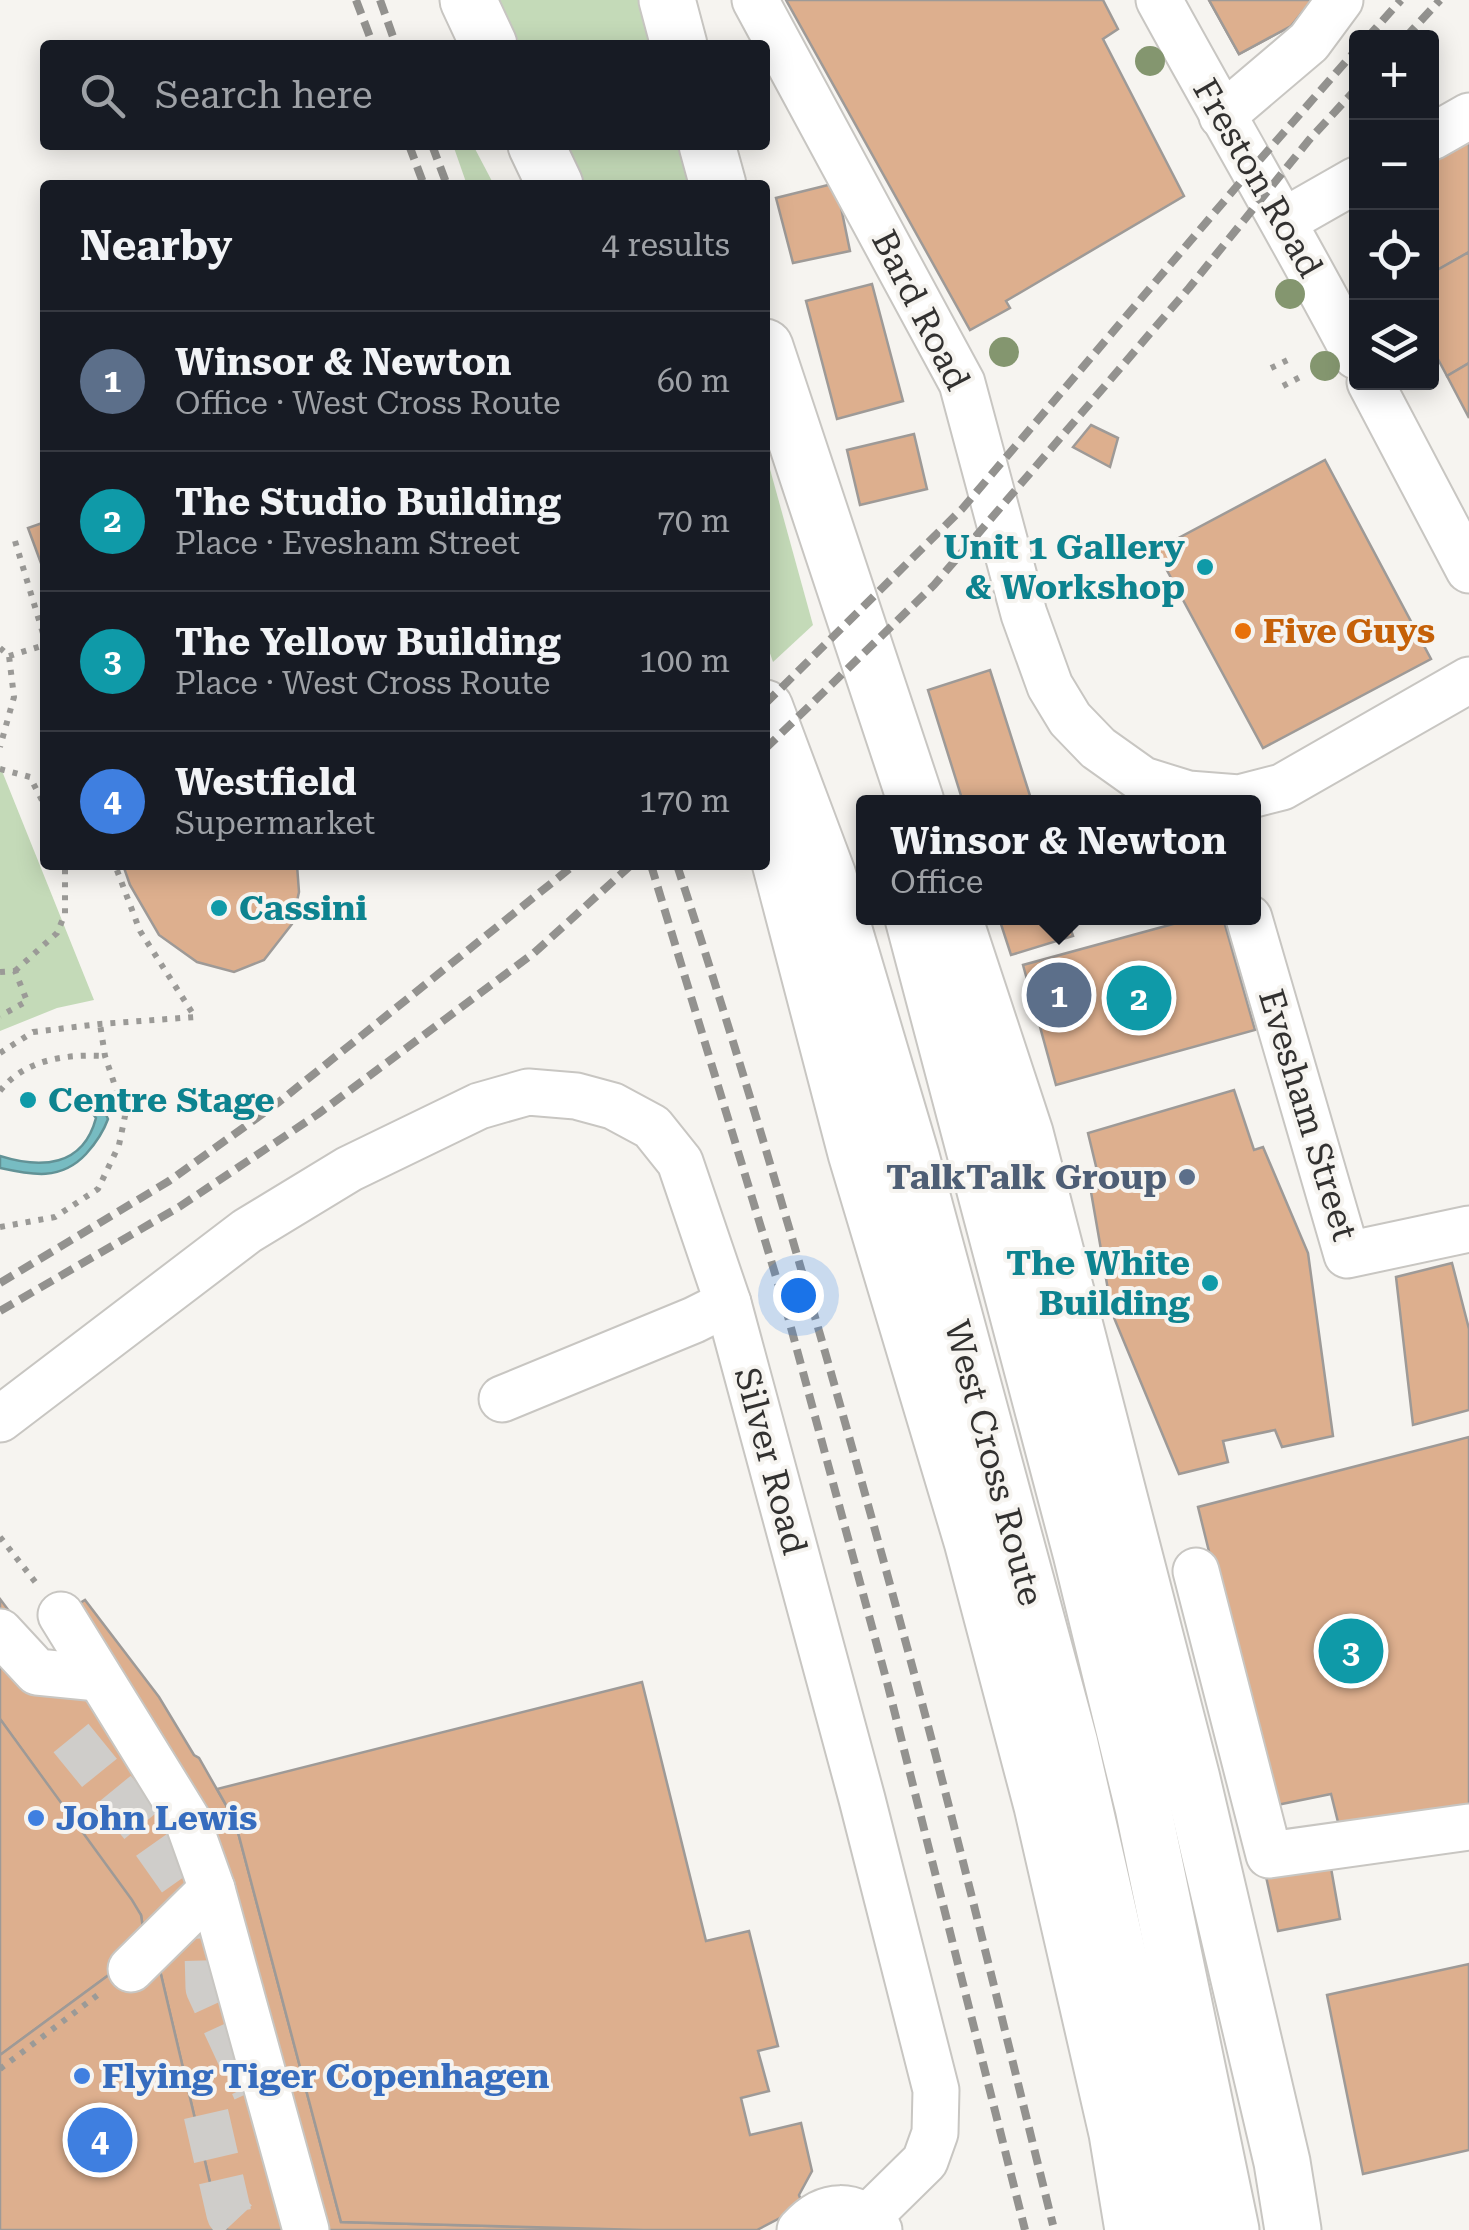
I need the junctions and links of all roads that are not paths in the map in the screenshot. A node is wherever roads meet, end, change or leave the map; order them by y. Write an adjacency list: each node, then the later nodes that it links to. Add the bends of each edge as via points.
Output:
1 (468, 0): 6 (highway)
2 (667, 0): 7 (highway)
3 (755, 0): 26 (street, Bard Road, via 962,383 1050,686 1098,748 1143,780)
4 (1159, 0): 8 (street, Freston Road)
5 (1340, 0): 8 (street, via 1309,42)
6 (488, 40)
7 (678, 40)
8 (1222, 116): 16 (street, Freston Road)
9 (1469, 116): 10 (street)
10 (1439, 134)
11 (538, 150): 13 (highway)
12 (708, 150): 14 (highway)
13 (553, 180)
14 (717, 180)
15 (1349, 184): 16 (street)
16 (1284, 221): 17 (street, Freston Road)
17 (1349, 343)
18 (770, 362): 25 (highway)
19 (770, 375): 24 (highway)
20 (1374, 390): 21 (street)
21 (1469, 570)
22 (1469, 680): 27 (street, Bard Road, via 1282,786)
23 (770, 721): 47 (highway, West Cross Route, via 828,876 921,1194 1070,1744)
24 (881, 795)
25 (914, 795)
26 (1193, 795)
27 (1250, 795)
28 (770, 825): 46 (highway, via 1042,1806 1117,2133)
29 (915, 925): 48 (highway, West Cross Route, via 1143,1807)
30 (956, 925): 49 (highway, via 1026,1133 1192,1780)
31 (1251, 925): 32 (street, Evesham Street, via 1347,1256)
32 (1469, 1229)
33 (728, 1303): 34 (street); 35 (street, Silver Road, via 680,1162 652,1127 612,1106 528,1092 478,1106 348,1168 247,1231); 43 (street, Silver Road, via 936,2090 935,2133 925,2161)
34 (502, 1399)
35 (0, 1418)
36 (1196, 1571): 40 (street, via 1269,1855)
37 (61, 1615): 39 (street)
38 (0, 1632): 39 (street, via 37,1672)
39 (98, 1678): 41 (street, via 187,1819)
40 (1469, 1827)
41 (212, 1889): 42 (street); 44 (street)
42 (131, 1970)
43 (874, 2224): 45 (street, via 839,2208)
44 (306, 2230)
45 (800, 2230)
46 (1132, 2230)
47 (1181, 2230)
48 (1231, 2230)
49 (1294, 2230)

